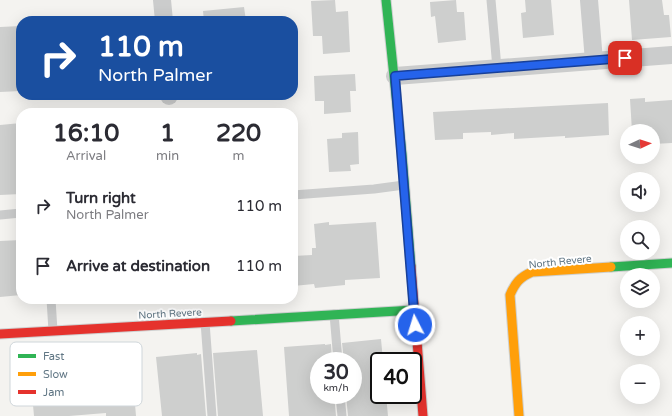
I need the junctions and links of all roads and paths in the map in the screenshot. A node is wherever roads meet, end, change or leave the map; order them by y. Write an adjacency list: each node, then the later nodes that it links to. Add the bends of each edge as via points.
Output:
1 (162, 0): 5 (street)
2 (386, 0): 9 (street)
3 (491, 0): 8 (lane)
4 (588, 0): 7 (street)
5 (164, 16)
6 (672, 55): 7 (street)
7 (594, 61): 8 (street)
8 (496, 68): 9 (street)
9 (395, 76): 10 (street)
10 (404, 185): 11 (lane); 16 (street)
11 (298, 195)
12 (16, 213): 13 (lane)
13 (0, 215)
14 (672, 263): 26 (street, North Revere, via 532,272 521,276 510,295)
15 (50, 304): 19 (lane)
16 (414, 310): 17 (street, North Revere); 25 (street)
17 (334, 314): 18 (street, North Revere); 21 (lane)
18 (205, 322): 19 (street, North Revere); 23 (lane)
19 (53, 331): 20 (street, North Revere)
20 (0, 334)
21 (337, 352)
22 (341, 404): 24 (lane)
23 (212, 416)
24 (342, 416)
25 (423, 416)
26 (519, 416)

